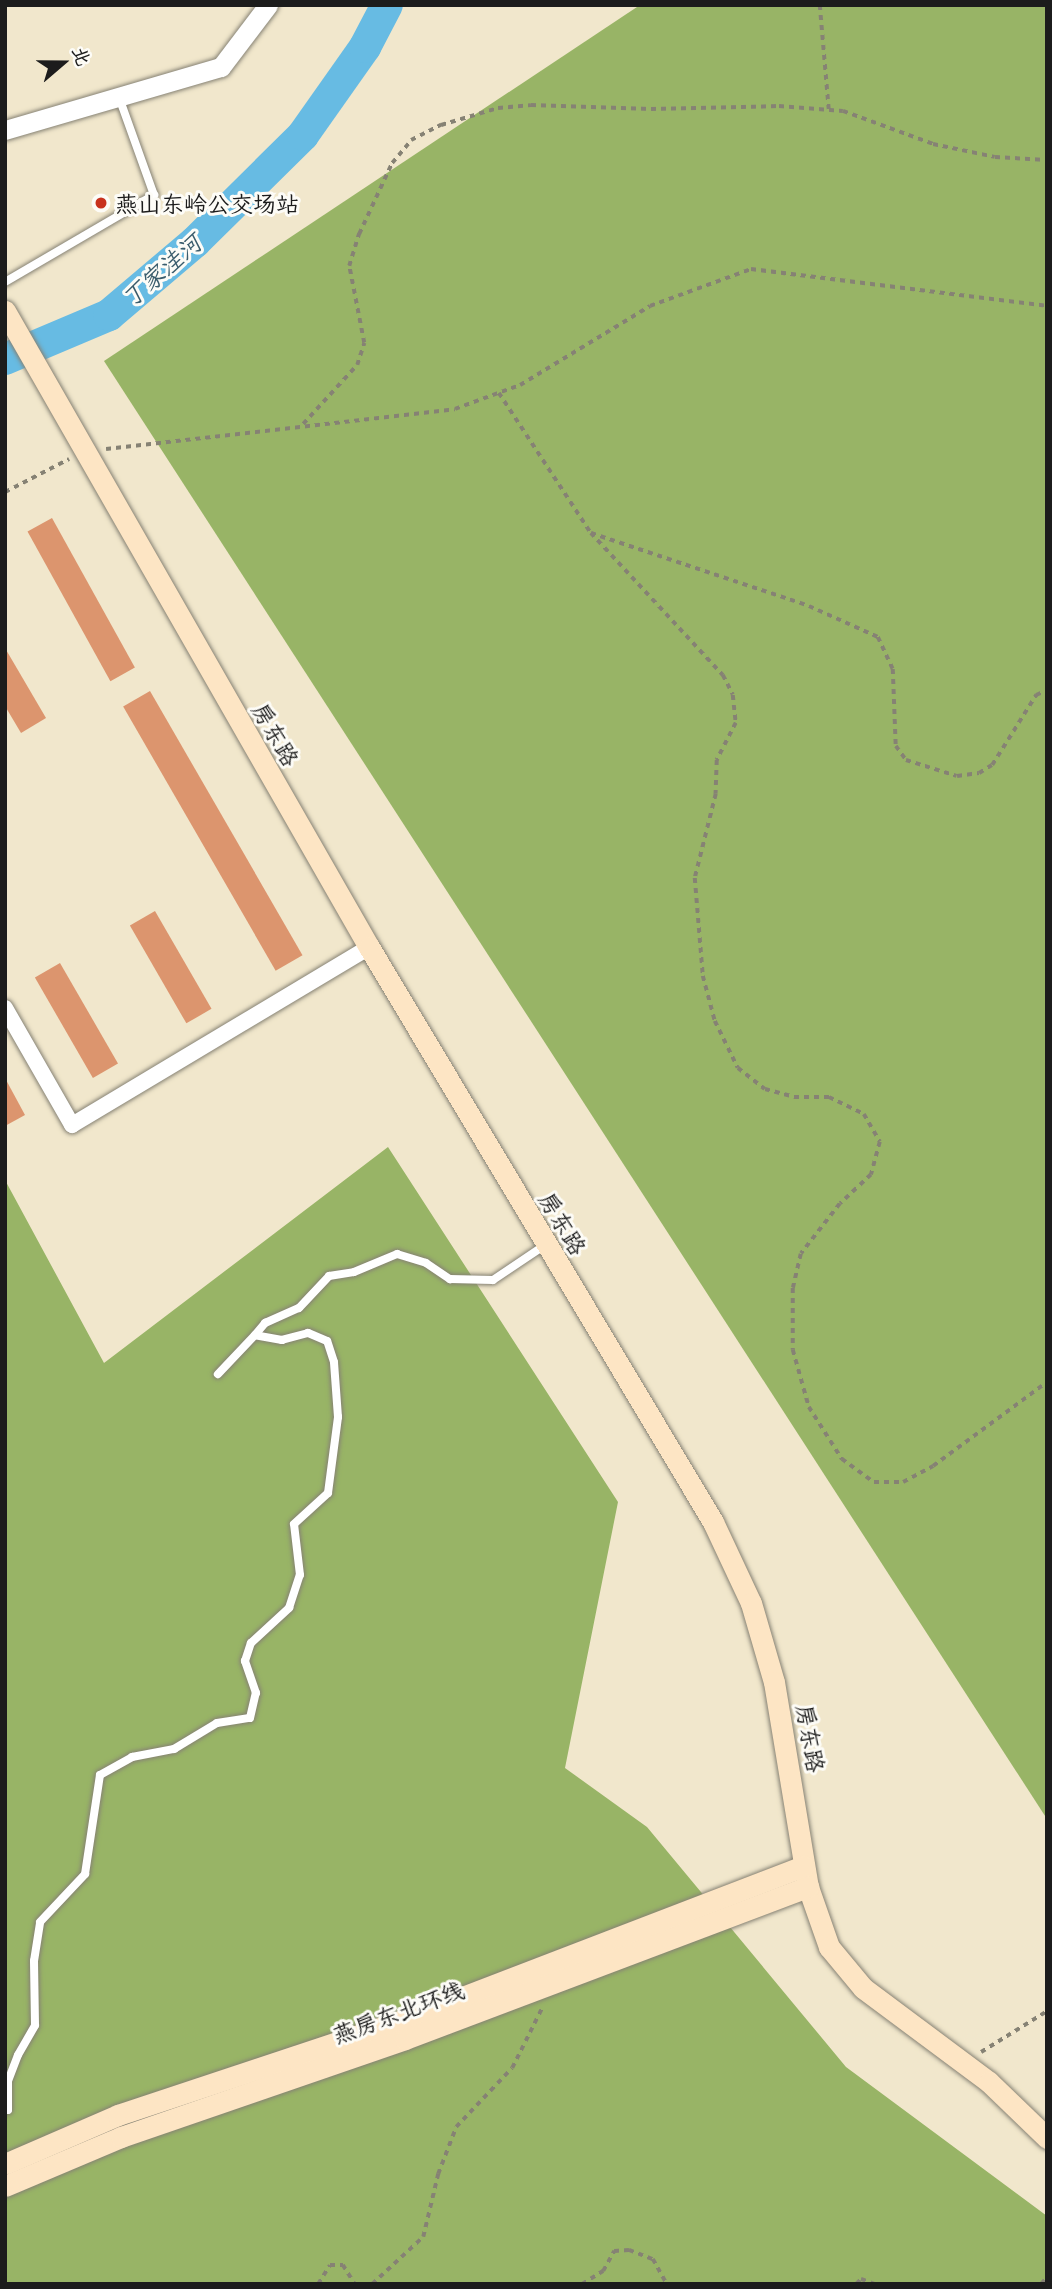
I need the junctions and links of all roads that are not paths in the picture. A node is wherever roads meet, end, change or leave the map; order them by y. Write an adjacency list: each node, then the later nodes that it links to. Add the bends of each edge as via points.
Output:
1 (268, 5): 2 (street, via 220,67)
2 (119, 96): 3 (street); 4 (lane, via 154,195)
3 (5, 130)
4 (5, 282)
5 (10, 318): 6 (main road, 房东路)
6 (369, 947): 7 (street, via 72,1125); 8 (main road, 房东路)
7 (5, 1008)
8 (545, 1245): 9 (lane, via 493,1280 450,1279 426,1263 397,1254 354,1272 329,1276 299,1308 265,1323); 11 (main road, 房东路, via 713,1522 751,1603 774,1682)
9 (256, 1335): 10 (lane); 13 (lane, via 282,1340 308,1333 327,1341 338,1417 328,1493 294,1524 300,1575 289,1608 251,1643 245,1661 256,1693 250,1718 217,1723 174,1749 132,1757 100,1775 85,1874 40,1922 34,1961 36,2025 8,2081 8,2110)
10 (218, 1374)
11 (803, 1866): 12 (main road, 房东路); 15 (main road, 燕房东北环线, via 400,2021 118,2115)
12 (808, 1887): 14 (main road, 房东路, via 820,1925 841,1965 863,1988 964,2062); 16 (main road, 燕房东北环线, via 554,1984 121,2137)
13 (5, 2107)
14 (1047, 2138)
15 (5, 2164)
16 (5, 2186)

